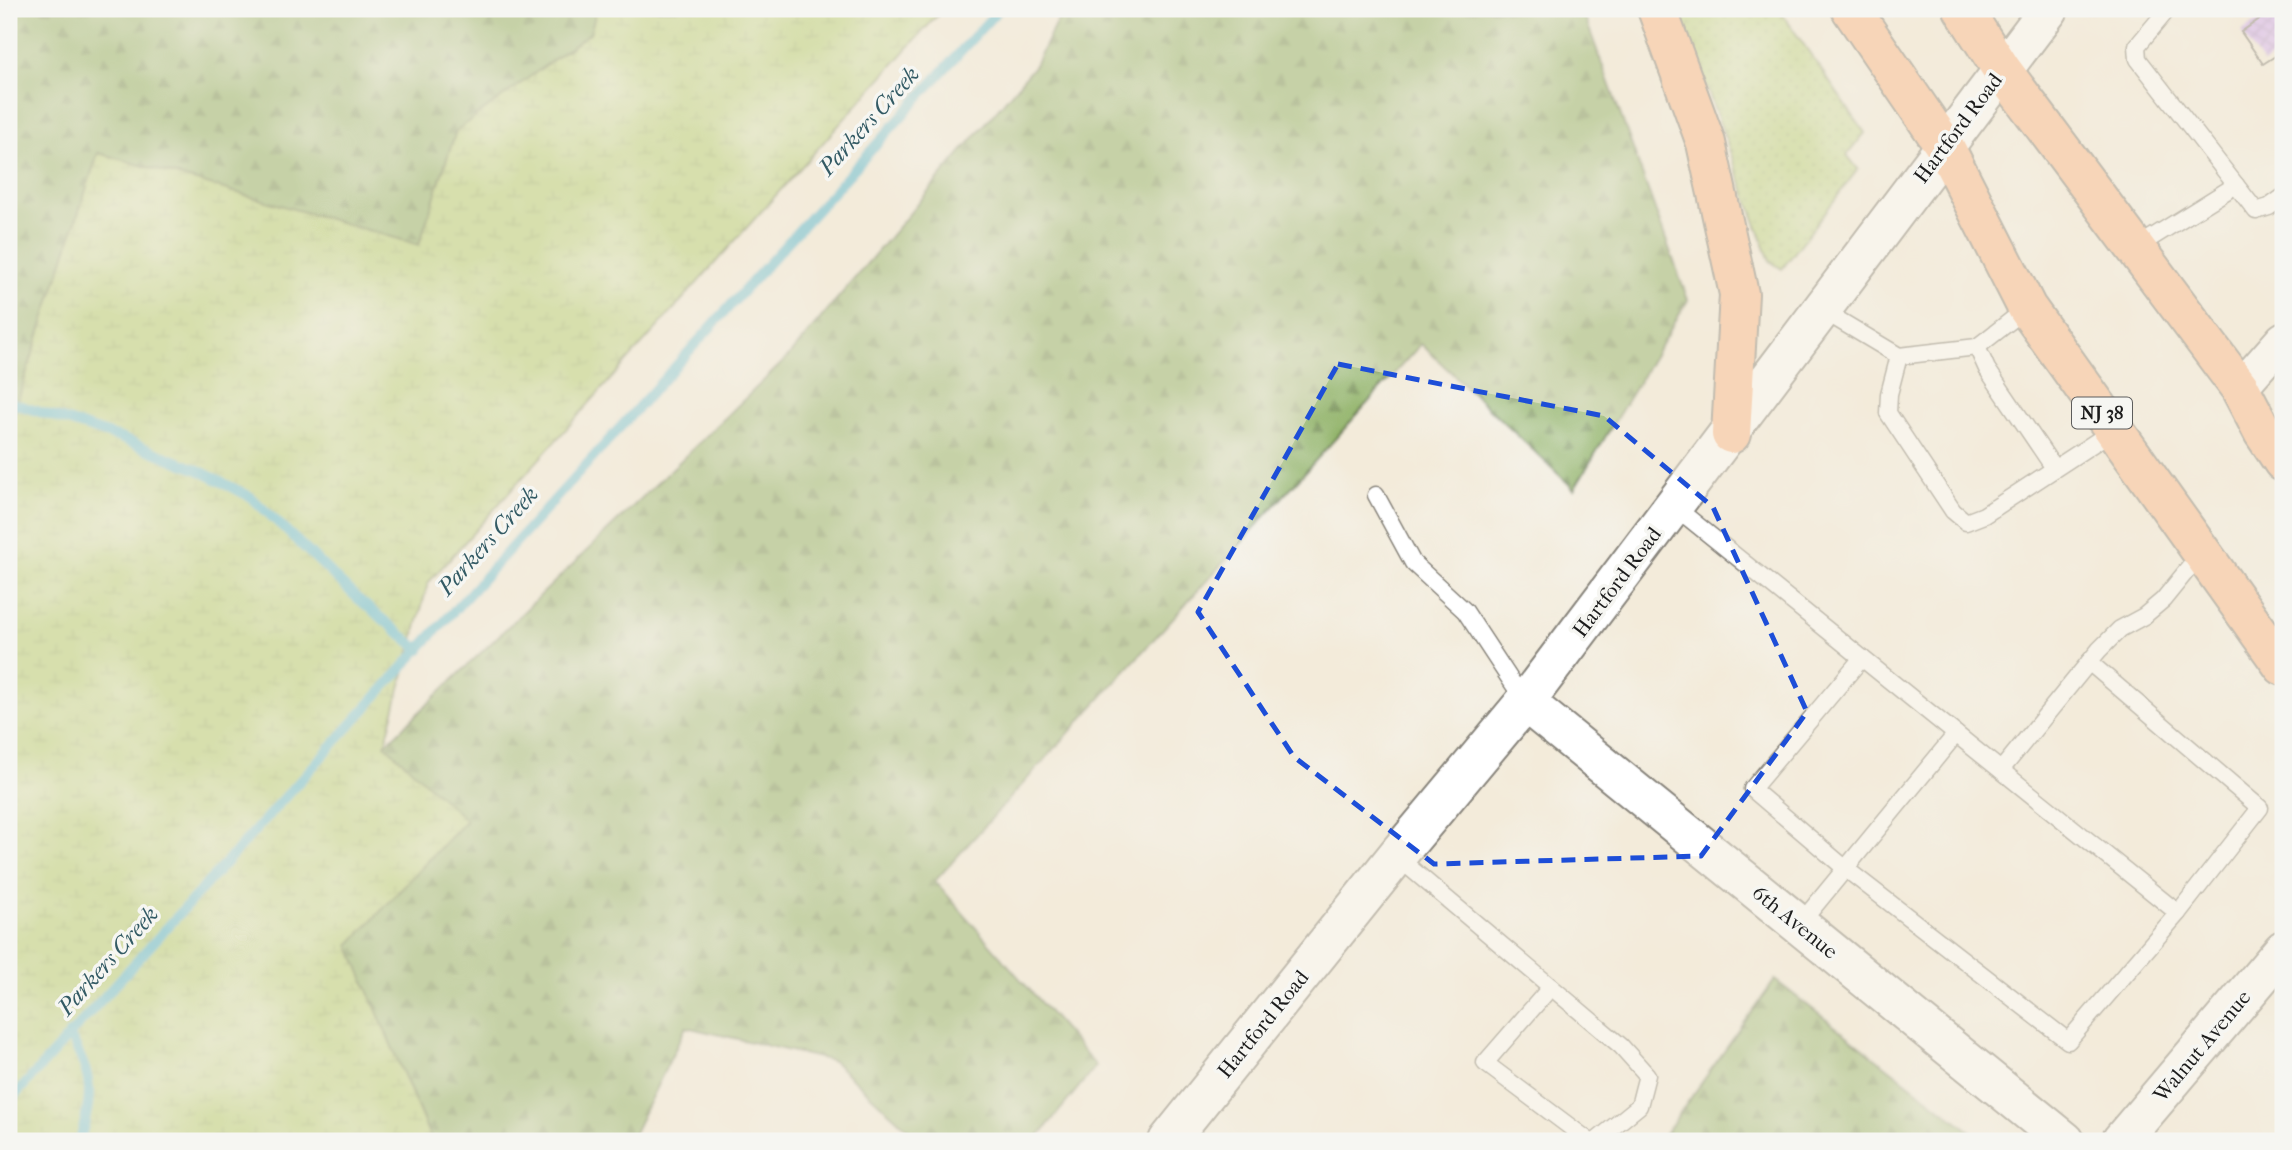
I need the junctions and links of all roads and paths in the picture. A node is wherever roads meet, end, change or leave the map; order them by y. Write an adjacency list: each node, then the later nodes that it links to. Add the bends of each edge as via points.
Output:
1 (1657, 9): 18 (highway, via 1706,143 1740,294)
2 (1851, 9): 7 (highway, NJ 38)
3 (1964, 9): 6 (highway)
4 (2049, 9): 6 (street, Hartford Road)
5 (2168, 9): 8 (lane, via 2137,46 2138,58)
6 (2001, 70): 7 (street, Hartford Road); 10 (highway)
7 (1944, 145): 11 (highway, NJ 38); 12 (street, Hartford Road)
8 (2236, 185): 9 (lane, via 2256,211); 10 (lane)
9 (2283, 197)
10 (2135, 248): 16 (highway)
11 (2027, 308): 14 (lane); 17 (highway, NJ 38)
12 (1822, 310): 15 (lane); 18 (street, Hartford Road)
13 (2283, 339): 16 (street)
14 (1977, 347): 15 (lane); 20 (lane)
15 (1899, 356): 20 (lane, via 1888,413 1966,522)
16 (2239, 388): 19 (highway)
17 (2115, 430): 20 (lane); 23 (highway, NJ 38)
18 (1731, 434): 22 (street, Hartford Road)
19 (2283, 462)
20 (2054, 468)
21 (1376, 495): 27 (lane, via 1413,563 1465,611)
22 (1675, 507): 24 (lane); 27 (street, Hartford Road)
23 (2202, 552): 25 (lane, via 2163,600 2120,629); 26 (highway, NJ 38)
24 (1862, 658): 28 (lane); 31 (lane, via 1752,789)
25 (2089, 662): 29 (lane); 32 (lane, via 2260,808)
26 (2283, 666)
27 (1525, 702): 30 (street, Hartford Road); 33 (street, 6th Avenue)
28 (1956, 734): 29 (lane); 31 (lane)
29 (2001, 770): 32 (lane)
30 (1396, 856): 35 (lane); 36 (street, Hartford Road)
31 (1846, 869): 32 (lane, via 2068,1041); 33 (lane)
32 (2178, 913)
33 (1799, 925): 39 (street, 6th Avenue)
34 (2283, 950): 40 (street, Walnut Avenue)
35 (1551, 987): 37 (lane, via 1485,1063); 38 (lane, via 1621,1046 1647,1075 1639,1106)
36 (1168, 1141)
37 (1589, 1141)
38 (1596, 1141)
39 (2065, 1141)
40 (2121, 1141)

